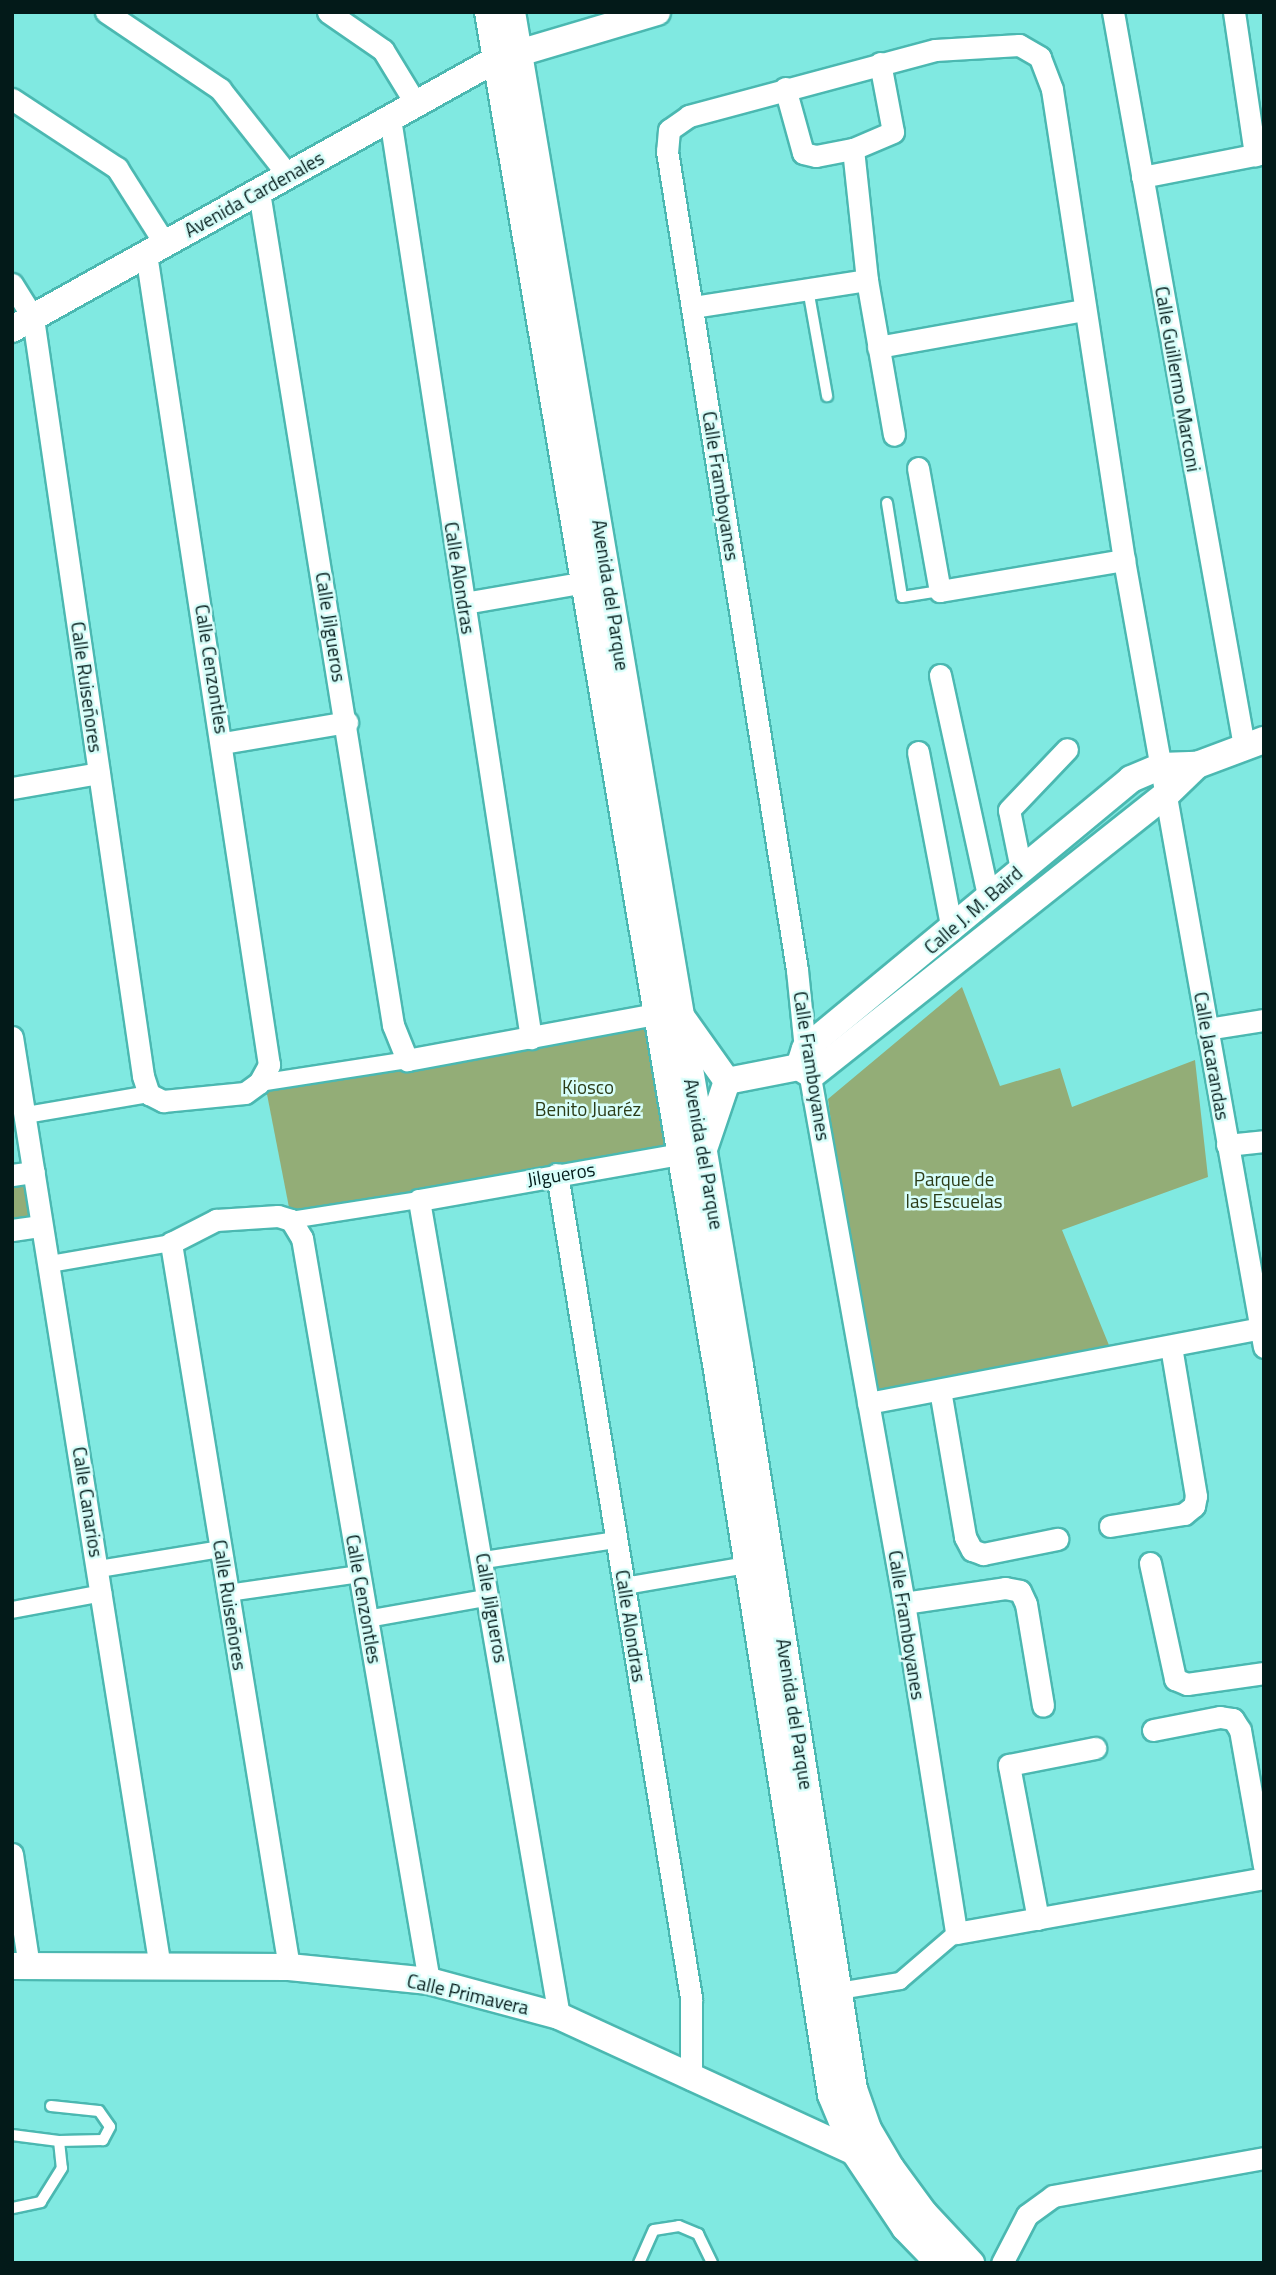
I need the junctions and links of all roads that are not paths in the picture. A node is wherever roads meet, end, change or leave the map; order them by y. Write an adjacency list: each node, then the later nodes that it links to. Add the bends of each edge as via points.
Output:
1 (106, 12): 17 (street, via 220,89)
2 (328, 12): 13 (street, via 383,50)
3 (488, 12): 9 (street, Avenida del Parque)
4 (512, 12): 9 (street, Avenida del Parque)
5 (657, 12): 8 (street, Avenida Cardenales)
6 (1113, 12): 18 (street, Calle Guillermo Marconi)
7 (1234, 12): 16 (street)
8 (631, 16): 9 (street, Avenida Cardenales)
9 (507, 58): 13 (street, Avenida Cardenales); 33 (street, Avenida del Parque); 50 (street, Avenida del Parque)
10 (880, 63): 11 (street, Calle Framboyanes); 15 (street, via 893,132); 25 (street, Calle Framboyanes, via 935,50 1019,45 1040,57 1052,89)
11 (785, 88): 15 (street, via 803,153 816,156); 24 (street, Calle Framboyanes, via 689,116 669,131 667,151)
12 (12, 99): 20 (street, Calle Cenzontles, via 117,168)
13 (416, 104): 14 (street, Avenida Cardenales)
14 (390, 118): 17 (street, Avenida Cardenales); 35 (street, Calle Alondras)
15 (853, 149): 21 (street)
16 (1260, 154): 18 (street)
17 (288, 175): 19 (street, Avenida Cardenales)
18 (1142, 177): 39 (street, Calle Guillermo Marconi)
19 (259, 192): 20 (street, Avenida Cardenales); 37 (street, Calle Jilgueros)
20 (155, 249): 26 (street, Avenida Cardenales); 38 (street, Calle Cenzontles)
21 (867, 280): 23 (street); 27 (street)
22 (12, 284): 26 (street, Calle Ruiseñores)
23 (808, 289): 24 (street); 28 (lane)
24 (693, 307): 56 (street, Calle Framboyanes, via 797,970)
25 (1084, 310): 27 (street); 32 (street, Calle Framboyanes)
26 (22, 324): 44 (street, Calle Ruiseñores)
27 (878, 347): 29 (street)
28 (827, 396)
29 (894, 435)
30 (918, 468): 34 (street)
31 (887, 503): 34 (lane, via 902,597)
32 (1124, 560): 34 (street); 43 (street, Calle Framboyanes)
33 (585, 582): 35 (street); 50 (street, Avenida del Parque)
34 (940, 591)
35 (464, 603): 54 (street, Calle Alondras)
36 (940, 675): 48 (street)
37 (347, 722): 38 (street); 55 (street, Calle Jilgueros, via 393,1025)
38 (223, 743): 58 (street, Calle Cenzontles, via 269,1065)
39 (1254, 743): 42 (street)
40 (1067, 749): 47 (street, via 1009,810)
41 (918, 752): 49 (street)
42 (1197, 765): 43 (street); 46 (street, Calle J. M. Baird)
43 (1161, 766): 46 (street, Calle Jacarandas); 47 (street, Calle J. M. Baird, via 1131,779)
44 (99, 773): 45 (street); 59 (street, Calle Ruiseñores)
45 (12, 788)
46 (1167, 794): 52 (street, Calle Jacarandas); 56 (street, Calle J. M. Baird)
47 (1021, 869): 48 (street, Calle J. M. Baird)
48 (988, 896): 49 (street, Calle J. M. Baird)
49 (952, 930): 56 (street, Calle J. M. Baird)
50 (667, 1014): 54 (street); 57 (street); 63 (street, Avenida del Parque)
51 (1264, 1020): 52 (street)
52 (1207, 1029): 62 (street, Calle Jacarandas)
53 (12, 1037): 60 (street, Calle Canarios)
54 (531, 1038): 55 (street)
55 (407, 1060): 58 (street)
56 (805, 1063): 57 (street, Calle J. M. Baird); 77 (street, Calle Framboyanes)
57 (727, 1080): 63 (street)
58 (259, 1083): 59 (street, via 245,1093 163,1101)
59 (149, 1094): 60 (street)
60 (26, 1115): 64 (street, Calle Canarios)
61 (1264, 1141): 62 (street)
62 (1227, 1145): 73 (street, Calle Jacarandas)
63 (693, 1152): 65 (street, Jilgueros); 84 (street, Avenida del Parque); 107 (street, Avenida del Parque)
64 (34, 1172): 66 (street); 69 (street, Calle Canarios)
65 (557, 1174): 67 (street, Jilgueros); 80 (street, Calle Alondras)
66 (12, 1175)
67 (419, 1200): 68 (street); 82 (street, Calle Jilgueros)
68 (291, 1220): 71 (street, via 278,1216 216,1220); 86 (street, Calle Cenzontles, via 302,1238)
69 (41, 1226): 70 (street); 72 (street, Calle Canarios)
70 (12, 1230)
71 (171, 1243): 72 (street); 81 (street, Calle Ruiseñores)
72 (50, 1264): 85 (street, Calle Canarios)
73 (1257, 1265): 74 (street, Calle Jacarandas)
74 (1262, 1337): 75 (street)
75 (1171, 1346): 76 (street); 78 (street, via 1194,1506 1184,1514)
76 (940, 1390): 77 (street); 79 (street, via 965,1537 972,1550 983,1553)
77 (868, 1402): 91 (street, Calle Framboyanes)
78 (1110, 1526)
79 (1057, 1539)
80 (617, 1540): 82 (street); 87 (street, Calle Alondras)
81 (221, 1549): 85 (street); 89 (street, Calle Ruiseñores)
82 (484, 1560): 90 (street, Calle Jilgueros)
83 (1150, 1563): 94 (street, via 1175,1679 1187,1684)
84 (747, 1565): 87 (street); 113 (street, Avenida del Parque, via 831,2095)
85 (99, 1569): 88 (street, Calle Canarios)
86 (360, 1574): 89 (street); 93 (street, Calle Cenzontles)
87 (625, 1586): 109 (street, Calle Alondras, via 691,1998)
88 (103, 1593): 92 (street); 104 (street, Calle Canarios)
89 (228, 1593): 105 (street, Calle Ruiseñores)
90 (490, 1597): 93 (street); 108 (street, Calle Jilgueros)
91 (904, 1603): 95 (street, via 1005,1588 1020,1591); 102 (street, Calle Framboyanes)
92 (12, 1609)
93 (367, 1619): 106 (street, Calle Cenzontles)
94 (1264, 1673)
95 (1043, 1706)
96 (1153, 1730): 99 (street, via 1220,1717 1233,1719 1240,1730)
97 (1095, 1748): 101 (street, via 1009,1765)
98 (12, 1854): 103 (street)
99 (1264, 1866)
100 (1264, 1878): 101 (street)
101 (1038, 1919): 102 (street)
102 (956, 1933): 107 (street, via 900,1982)
103 (21, 1967): 104 (street, Calle Primavera)
104 (160, 1967): 105 (street, Calle Primavera)
105 (289, 1968): 106 (street, Calle Primavera)
106 (429, 1981): 108 (street, Calle Primavera)
107 (839, 1992): 115 (street, Avenida del Parque, via 854,2089 868,2129)
108 (559, 2017): 109 (street, Calle Primavera)
109 (691, 2079): 113 (street, Calle Primavera)
110 (51, 2106): 112 (lane, via 99,2111 110,2127 103,2140)
111 (12, 2135): 112 (lane)
112 (59, 2141): 116 (lane, via 62,2168 41,2202)
113 (855, 2153): 115 (street, Calle Primavera); 119 (street, Avenida del Parque, via 905,2228)
114 (1264, 2158): 121 (street, via 1053,2196 1027,2216)
115 (891, 2168): 120 (street, Avenida del Parque, via 924,2213)
116 (12, 2208)
117 (639, 2263): 118 (lane, via 654,2230 679,2226 698,2234)
118 (712, 2263)
119 (939, 2263)
120 (971, 2263)
121 (1002, 2263)

